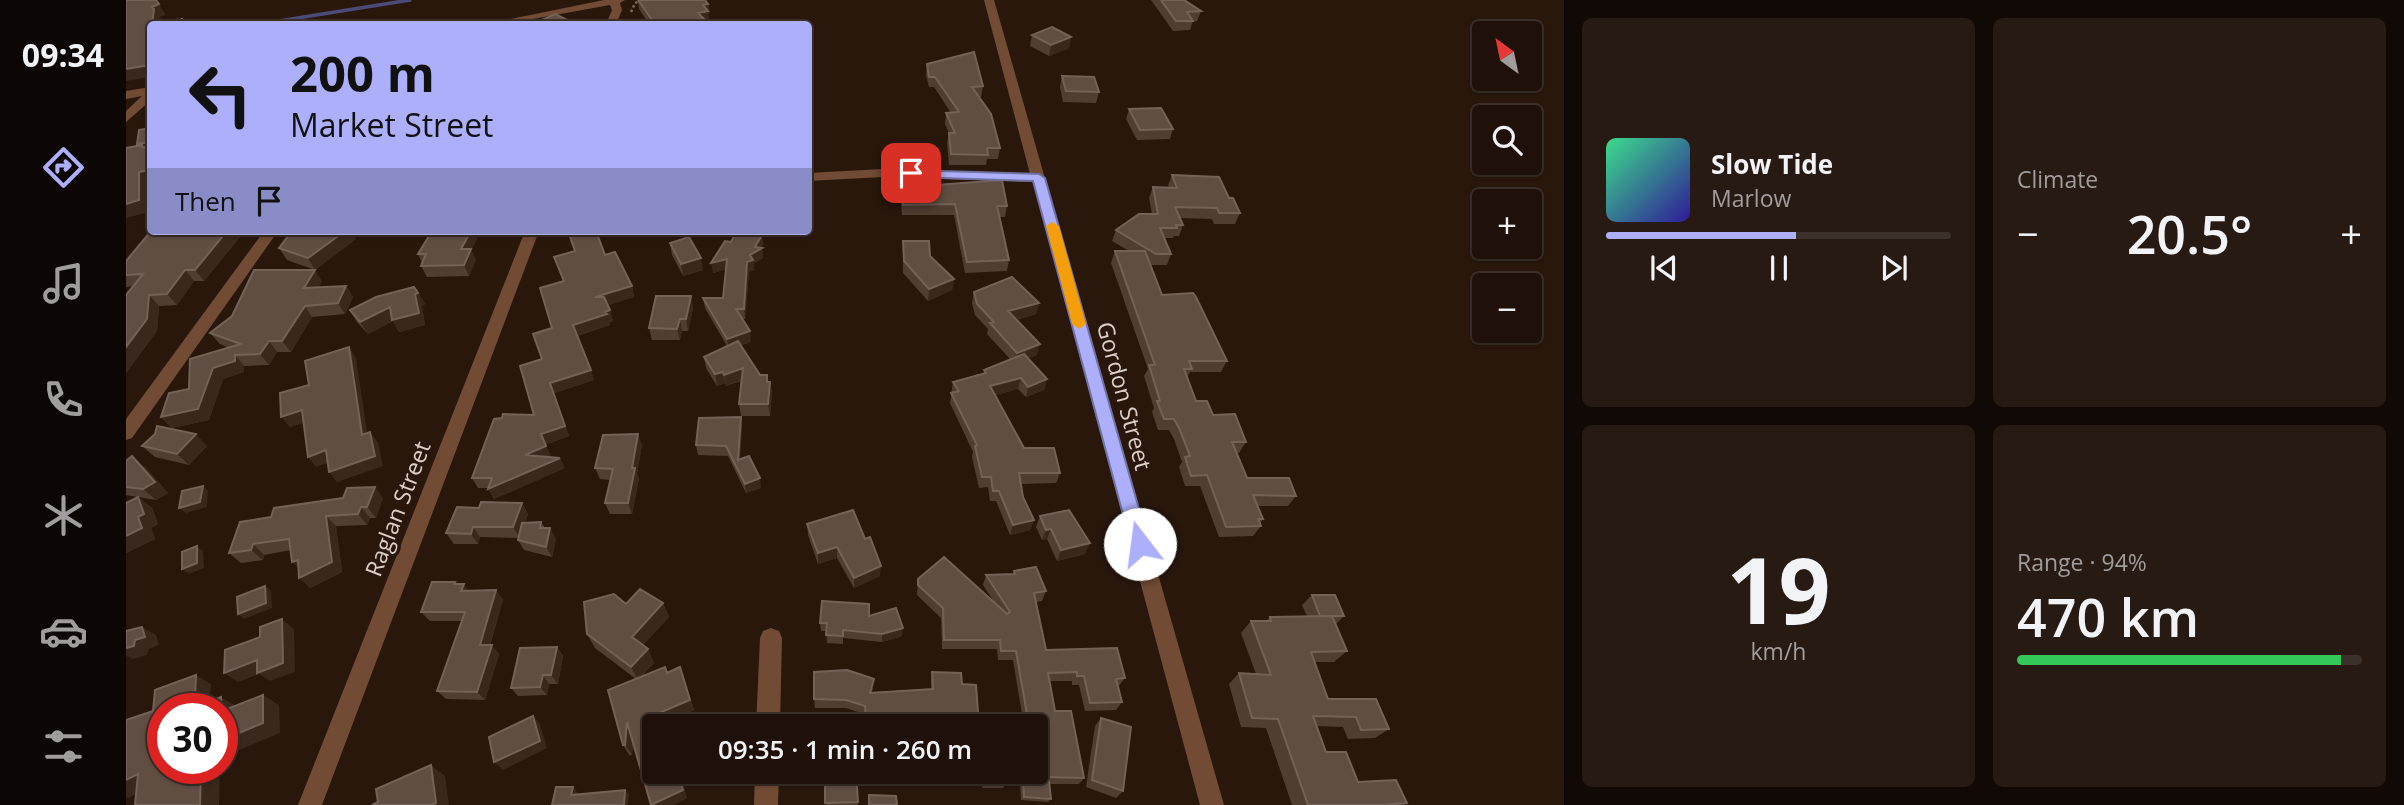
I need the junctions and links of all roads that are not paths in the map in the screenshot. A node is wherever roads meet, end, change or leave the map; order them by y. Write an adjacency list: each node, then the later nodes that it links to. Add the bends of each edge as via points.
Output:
1 (989, 0): 10 (street, Gordon Street)
2 (617, 1): 3 (street); 4 (street)
3 (507, 21)
4 (612, 21)
5 (147, 93): 6 (street)
6 (126, 96)
7 (147, 96): 8 (street)
8 (126, 118)
9 (812, 177): 10 (street, via 883,173)
10 (1039, 178): 19 (street, Gordon Street)
11 (268, 235): 13 (street)
12 (530, 235): 17 (street, Raglan Street)
13 (126, 433)
14 (771, 638): 15 (street)
15 (768, 714)
16 (767, 784): 18 (street)
17 (310, 805)
18 (766, 805)
19 (1212, 805)

